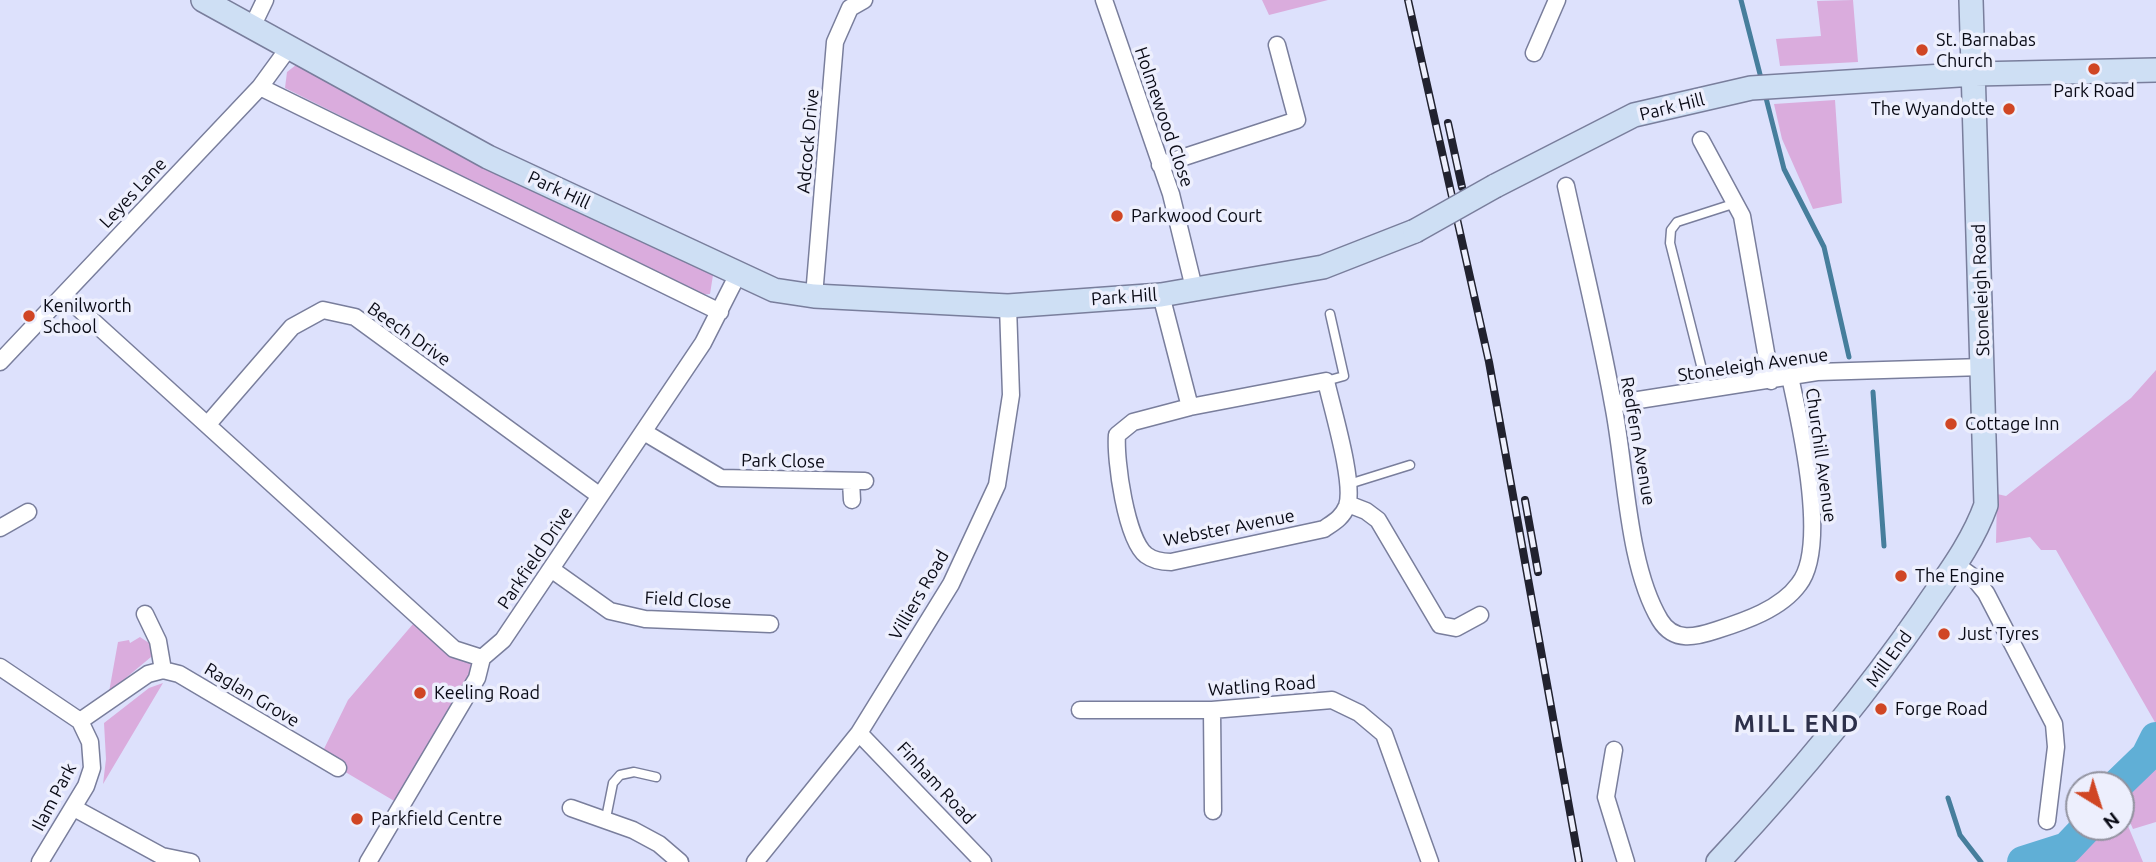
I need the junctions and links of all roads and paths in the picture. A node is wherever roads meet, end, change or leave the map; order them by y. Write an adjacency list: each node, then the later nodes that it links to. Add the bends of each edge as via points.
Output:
1 (204, 0): 7 (street, Park Hill)
2 (265, 0): 7 (street)
3 (1104, 0): 15 (street, Holmewood Close)
4 (1557, 0): 10 (street)
5 (1972, 0): 12 (street, Stoneleigh Road)
6 (851, 3): 22 (street, Adcock Drive, via 835,43)
7 (253, 25): 9 (street, Park Hill)
8 (1277, 45): 15 (street, via 1297,120)
9 (289, 46): 13 (street, Leyes Lane); 18 (street, Park Hill, via 488,157)
10 (1534, 53)
11 (2156, 70): 12 (street)
12 (1975, 74): 19 (street, Park Hill, bridge, via 1751,88 1634,115 1415,231 1323,267); 27 (street, Stoneleigh Road)
13 (260, 87): 20 (street, Leyes Lane); 24 (street)
14 (1701, 140): 17 (street)
15 (1160, 165): 19 (street, Holmewood Close)
16 (1566, 186): 32 (street, Redfern Avenue)
17 (1736, 204): 30 (street, via 1742,216); 31 (lane, via 1677,222 1671,230 1670,243)
18 (737, 275): 22 (street, Park Hill, via 774,290); 24 (street, Parkfield Drive)
19 (1195, 288): 21 (street, Park Hill)
20 (64, 295): 26 (street, Leyes Lane); 34 (street)
21 (1161, 295): 23 (street, Park Hill); 33 (street)
22 (814, 296): 23 (street, Park Hill)
23 (1008, 306): 58 (street, Villiers Road, via 1011,396 997,485 951,584)
24 (720, 312): 35 (street, Parkfield Drive)
25 (1330, 314): 29 (lane, via 1344,376)
26 (0, 362)
27 (1983, 367): 28 (street, Stoneleigh Avenue, via 1817,372); 41 (street, Stoneleigh Road)
28 (1790, 377): 30 (street, Stoneleigh Avenue); 50 (street, Churchill Avenue, via 1810,499 1811,556 1807,572 1790,594)
29 (1326, 381): 33 (street, Webster Avenue); 37 (street)
30 (1771, 381): 31 (street, Stoneleigh Avenue)
31 (1707, 391): 32 (street, Stoneleigh Avenue)
32 (1613, 404): 50 (street, Redfern Avenue, via 1640,570 1661,623 1668,631 1696,637)
33 (1190, 407): 40 (street, Webster Avenue, via 1133,422 1117,435 1120,477 1134,538 1144,554 1157,562 1324,529 1341,518)
34 (208, 424): 38 (street, Beech Drive, via 292,327 323,310 355,317); 52 (street, via 454,649)
35 (644, 432): 38 (street, Parkfield Drive); 39 (street, Park Close, via 721,478 858,481)
36 (1410, 466): 37 (lane)
37 (1349, 484): 40 (street)
38 (600, 496): 45 (street, Parkfield Drive)
39 (852, 500)
40 (1348, 504): 47 (street, via 1378,520 1440,625 1456,628)
41 (1986, 505): 44 (street, Mill End)
42 (28, 512): 43 (street)
43 (0, 528)
44 (1955, 564): 68 (street, via 1986,593 2054,724 2056,747); 77 (street, Mill End, via 1857,701)
45 (551, 569): 48 (street, Field Close, via 610,611 645,619); 52 (street, Parkfield Drive, via 503,640)
46 (145, 614): 54 (street, via 158,641)
47 (1480, 615)
48 (753, 623): 49 (street, Field Close); 51 (street, Field Close)
49 (770, 624)
50 (1733, 625)
51 (753, 640)
52 (482, 658): 71 (street, Parkfield Drive, via 477,678)
53 (0, 667): 57 (street)
54 (163, 670): 57 (street, via 148,674); 61 (street, Raglan Grove, via 179,674)
55 (1080, 710): 56 (street, Watling Road)
56 (1212, 710): 66 (street); 75 (street, Watling Road, via 1332,700 1359,713 1384,734)
57 (80, 721): 64 (street, Ilam Park, via 90,742 92,768)
58 (859, 733): 73 (street, Villiers Road); 74 (street, Finham Road)
59 (329, 743): 61 (street)
60 (1614, 750): 76 (street, via 1606,797)
61 (320, 757): 62 (street, Raglan Grove)
62 (338, 768)
63 (656, 777): 67 (lane, via 634,772 620,775 613,783)
64 (74, 808): 69 (street, Ilam Park); 70 (street, via 162,856)
65 (571, 808): 67 (street)
66 (1213, 811)
67 (606, 818): 72 (street, via 659,844)
68 (2047, 821)
69 (40, 862)
70 (191, 862)
71 (368, 862)
72 (680, 862)
73 (755, 862)
74 (983, 862)
75 (1430, 862)
76 (1626, 862)
77 (1718, 862)

